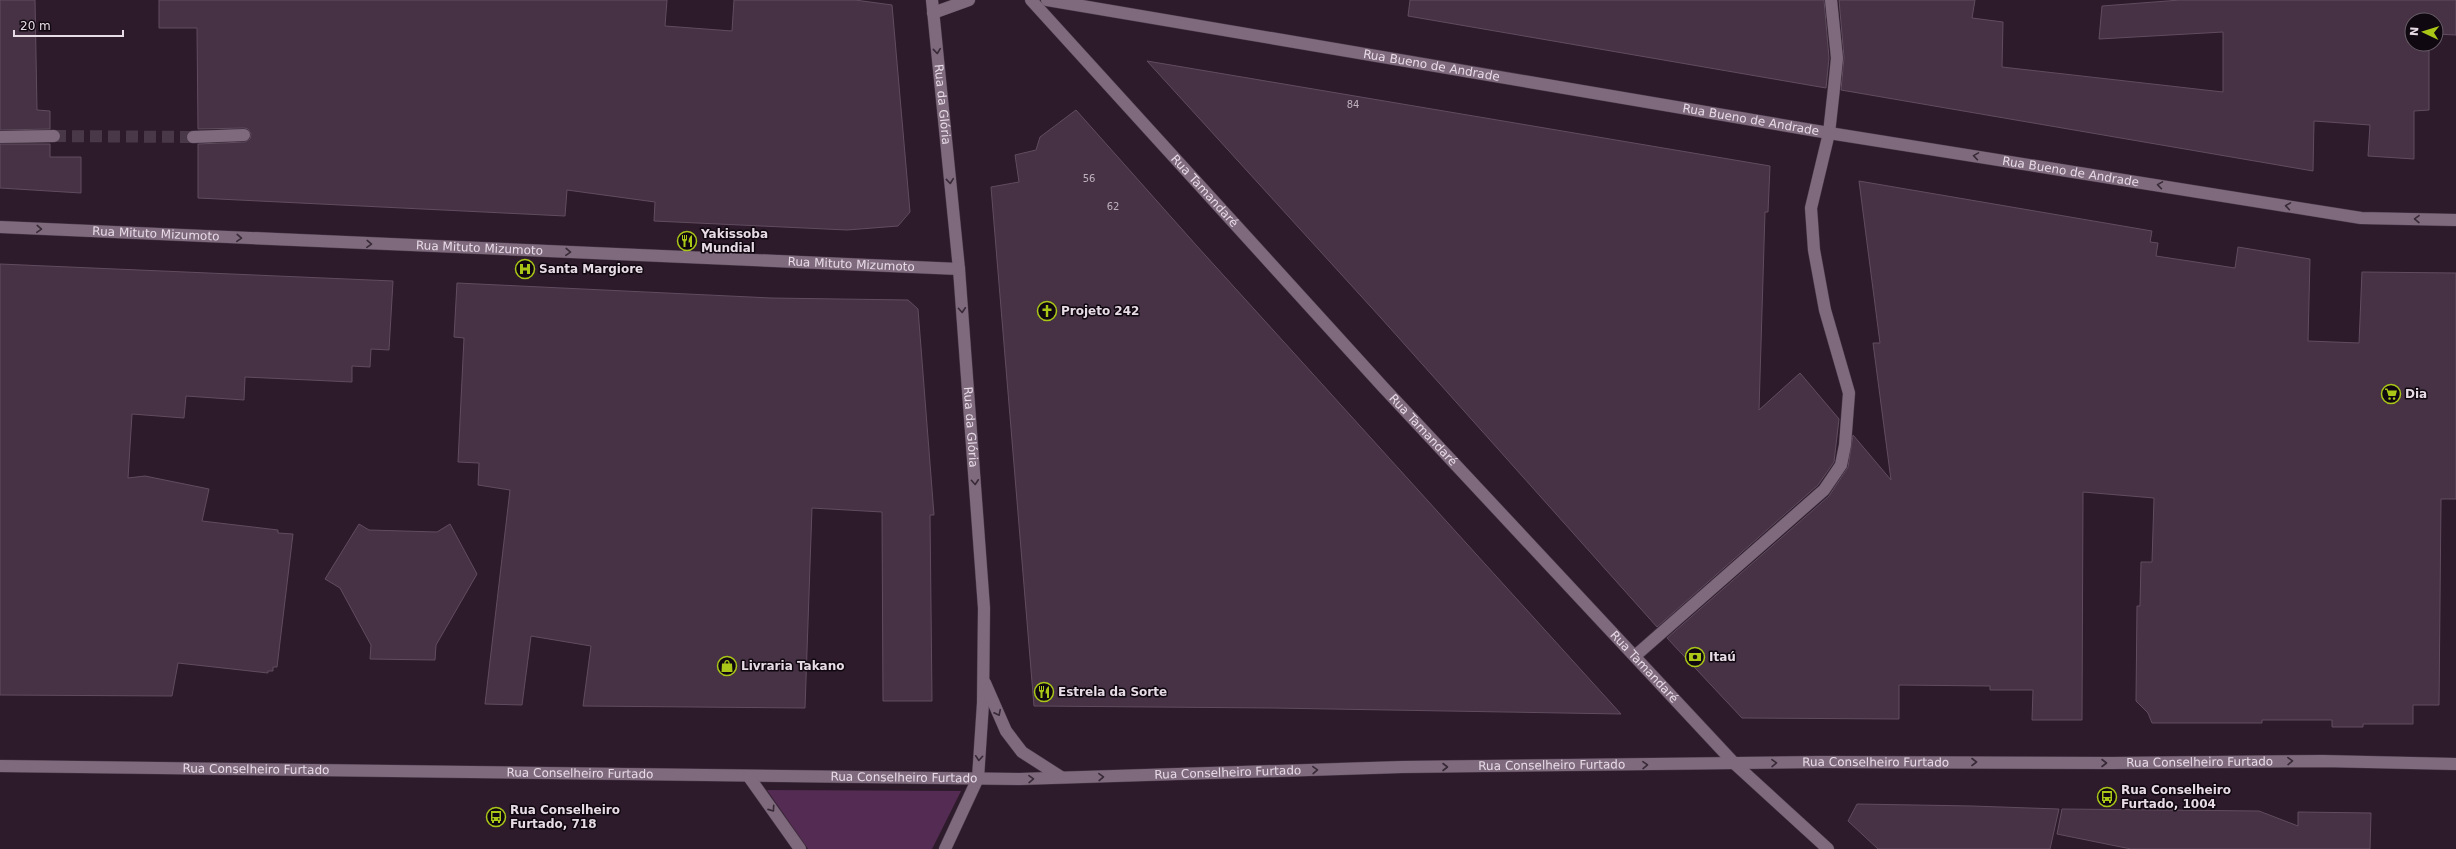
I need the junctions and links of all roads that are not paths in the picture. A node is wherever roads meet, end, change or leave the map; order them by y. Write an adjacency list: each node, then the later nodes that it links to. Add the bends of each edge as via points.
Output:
1 (932, 0): 6 (street, Rua da Glória)
2 (969, 0): 6 (street)
3 (1031, 0): 15 (street, Rua Tamandaré, via 1383,387)
4 (1047, 0): 7 (street, Rua Bueno de Andrade)
5 (1831, 0): 7 (street, via 1837,58)
6 (933, 13): 14 (street, Rua da Glória, one-way to 14)
7 (1829, 133): 12 (street, Rua Bueno de Andrade, one-way to 7, via 2361,218); 15 (street, via 1811,208 1814,250 1825,310 1849,393 1841,465 1824,490)
8 (54, 136): 10 (street)
9 (244, 136): 11 (street)
10 (0, 137)
11 (192, 137)
12 (2456, 220)
13 (0, 227): 14 (street, Rua Mituto Mizumoto, one-way to 14)
14 (959, 269): 16 (street, Rua da Glória, one-way to 16, via 984,608)
15 (1635, 656): 17 (street, Rua Tamandaré)
16 (983, 677): 21 (street, Rua da Glória, one-way to 21); 22 (street, one-way to 22, via 1006,730 1022,752)
17 (1735, 764): 18 (street, Rua Conselheiro Furtado, one-way to 18, via 2323,761); 22 (street, Rua Conselheiro Furtado, one-way to 17, via 1402,767); 25 (street, Rua Tamandaré)
18 (2456, 764)
19 (0, 766): 20 (street, Rua Conselheiro Furtado)
20 (749, 777): 21 (street, Rua Conselheiro Furtado); 23 (street, one-way to 23)
21 (978, 778): 22 (street, Rua Conselheiro Furtado, one-way to 22); 24 (street, Rua da Glória)
22 (1062, 778)
23 (800, 849)
24 (945, 849)
25 (1828, 849)

